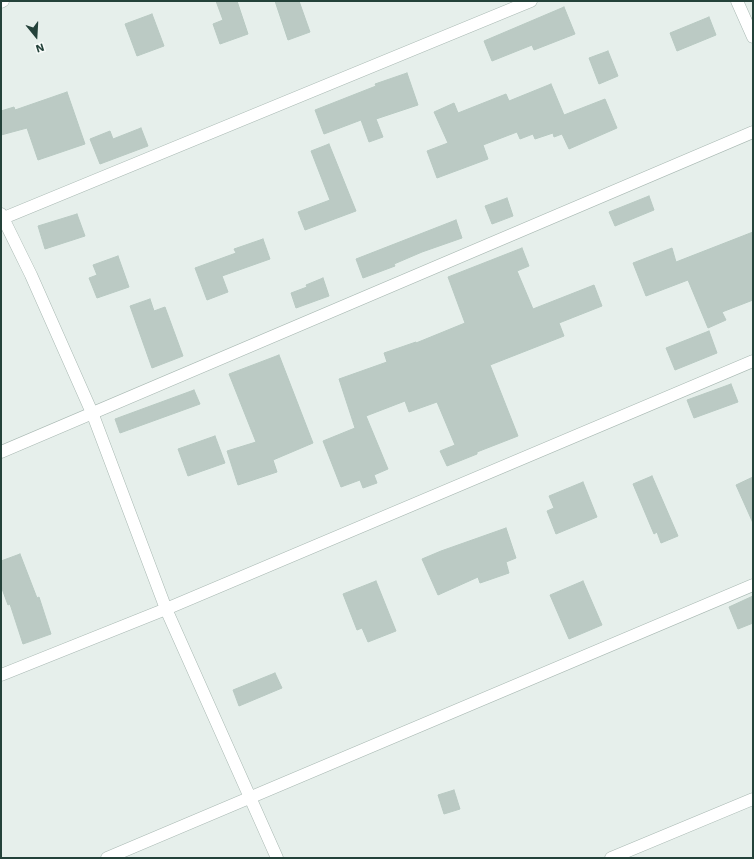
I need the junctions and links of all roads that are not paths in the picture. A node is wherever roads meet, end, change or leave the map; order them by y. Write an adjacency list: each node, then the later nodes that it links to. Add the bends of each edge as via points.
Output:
1 (531, 1): 5 (street)
2 (737, 1): 3 (street)
3 (753, 37)
4 (753, 132): 7 (street)
5 (2, 217): 7 (street, via 31,275)
6 (753, 361): 10 (street)
7 (93, 415): 8 (street); 10 (street)
8 (1, 452)
9 (753, 585): 12 (street)
10 (166, 609): 11 (street); 12 (street)
11 (1, 675)
12 (250, 798): 14 (street); 15 (street)
13 (753, 799): 16 (street)
14 (108, 858)
15 (277, 858)
16 (611, 858)

